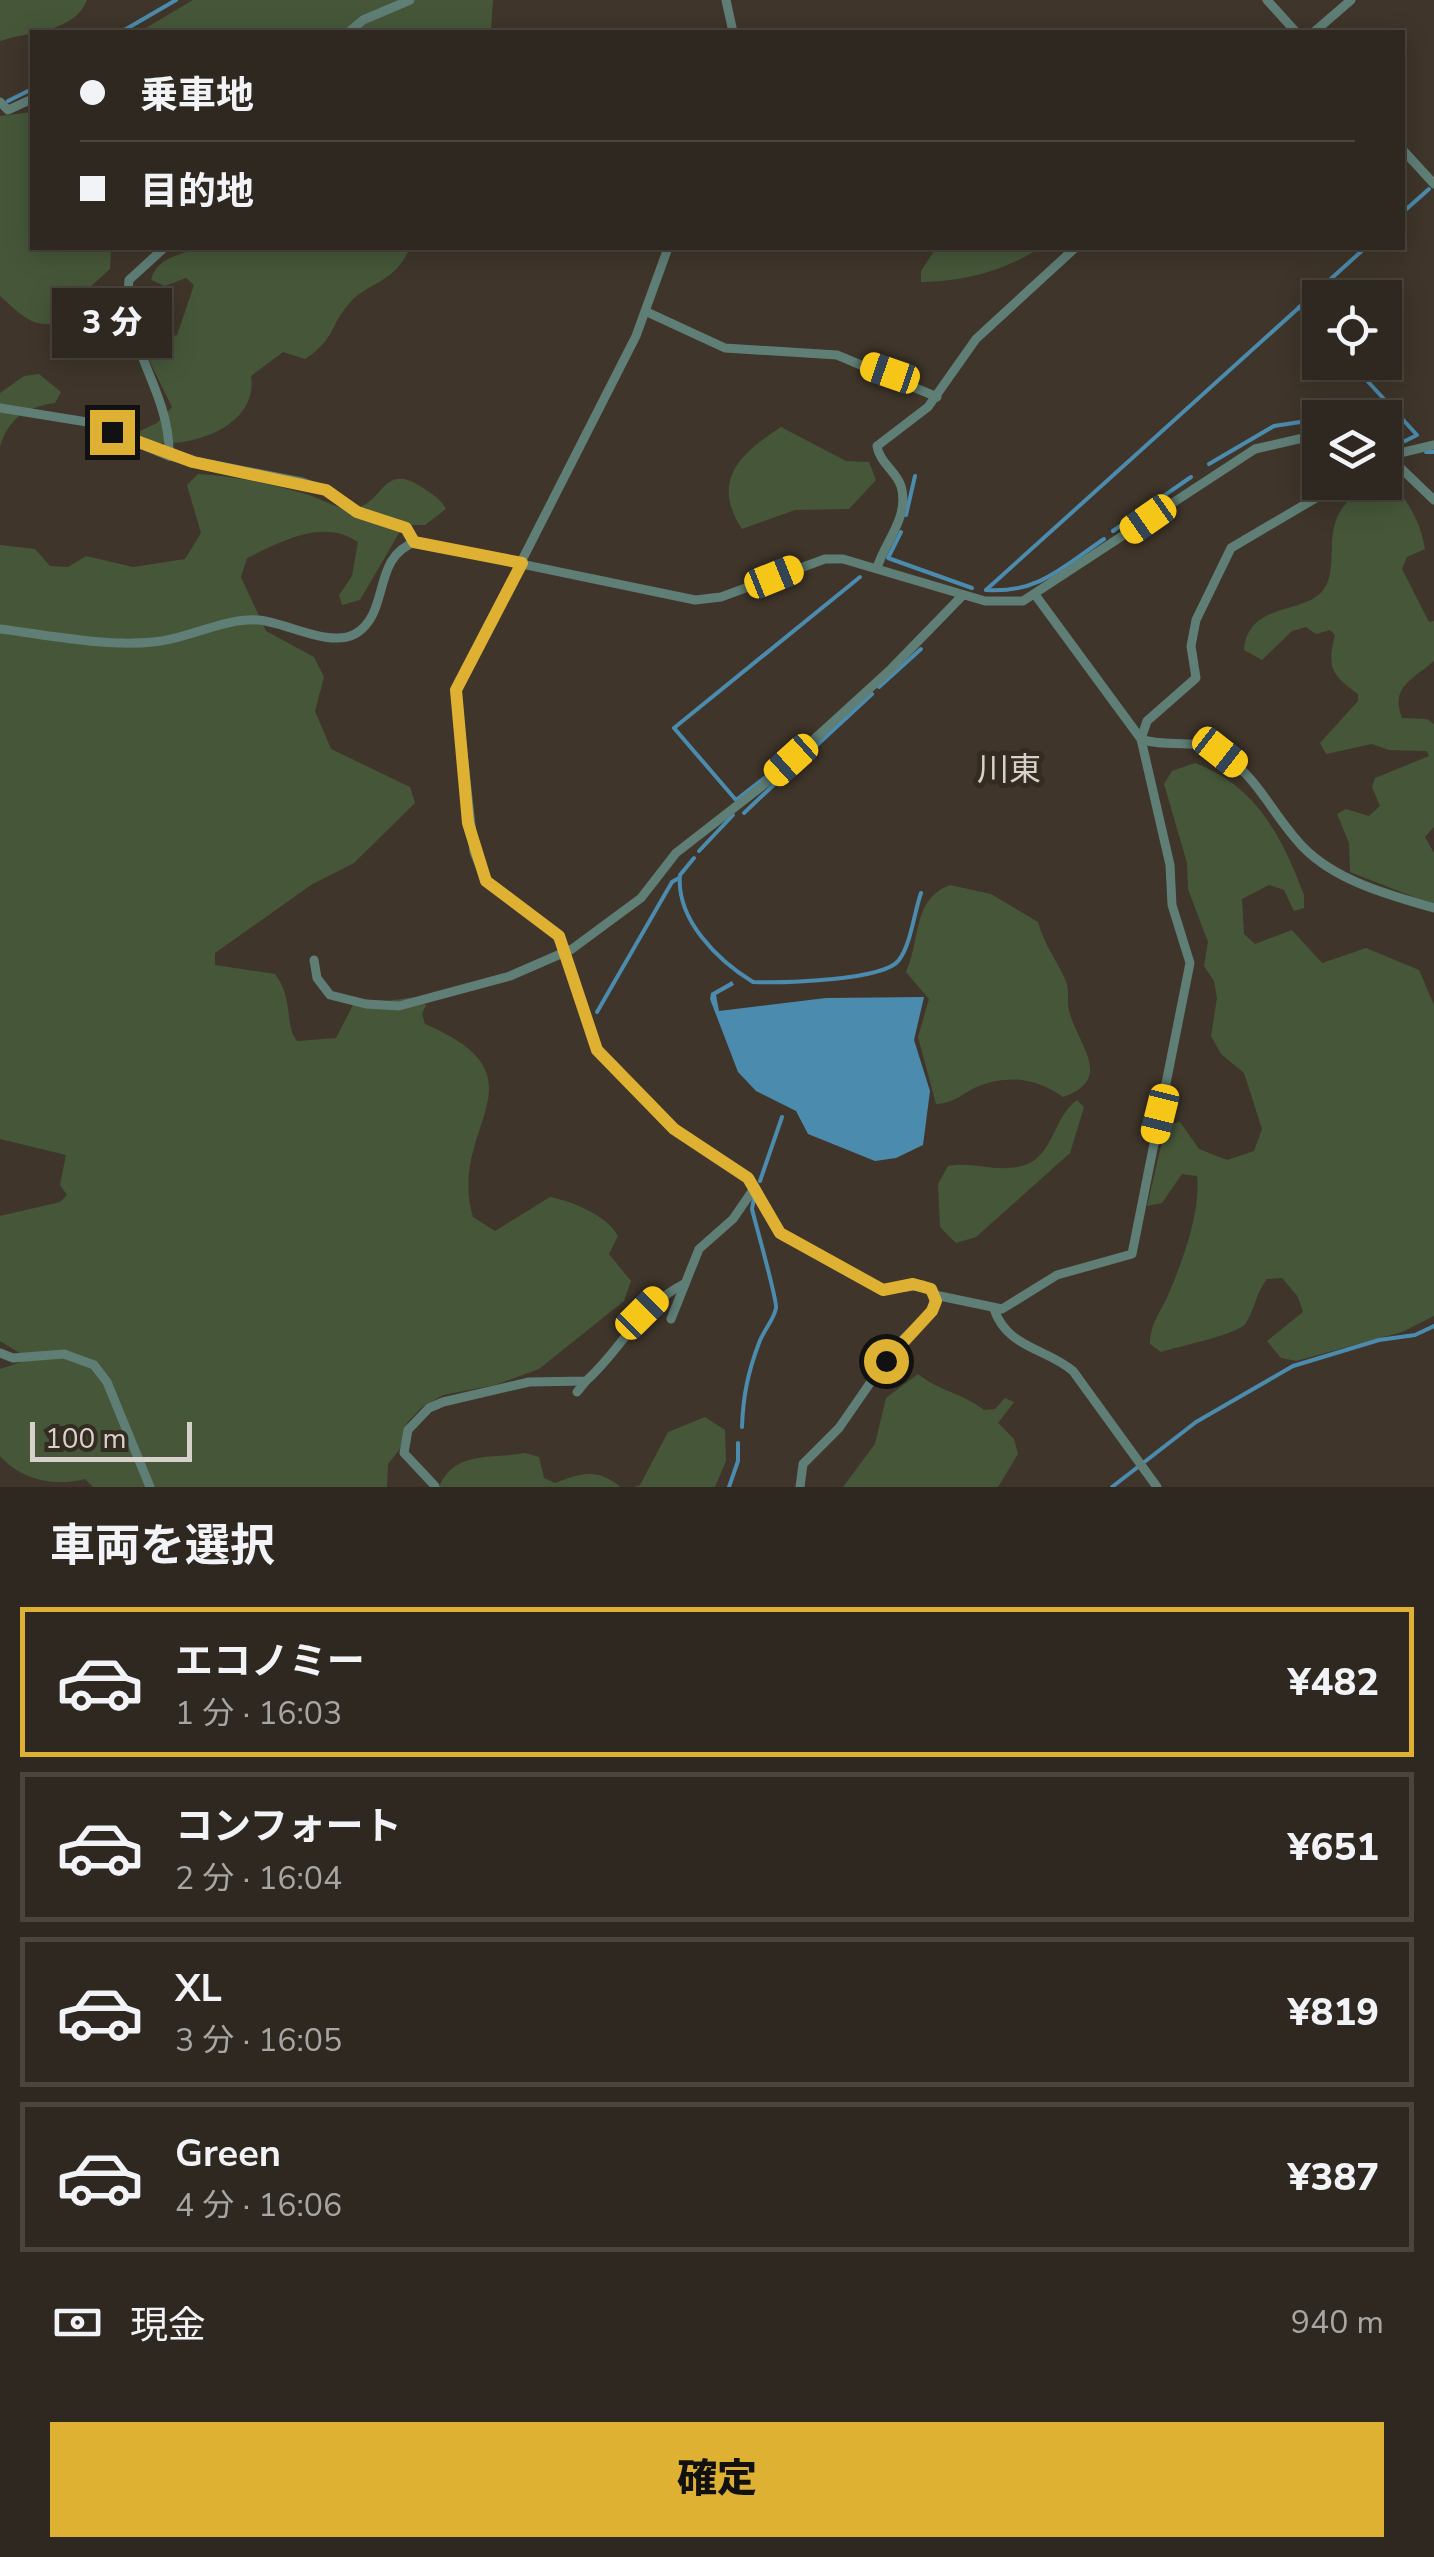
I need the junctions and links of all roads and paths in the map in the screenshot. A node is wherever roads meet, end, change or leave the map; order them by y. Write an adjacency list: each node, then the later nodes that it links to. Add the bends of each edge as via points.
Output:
1 (410, 0): 5 (street)
2 (726, 0): 6 (street)
3 (1267, 0): 7 (street)
4 (1350, 0): 8 (street)
5 (351, 30)
6 (733, 30)
7 (1294, 30)
8 (1316, 30)
9 (30, 100): 10 (street, via 8,110)
10 (0, 102)
11 (1405, 152): 12 (street)
12 (1434, 184)
13 (162, 250): 22 (street, via 129,280 127,308 166,414)
14 (667, 250): 16 (street)
15 (1073, 250): 17 (street, via 976,338)
16 (647, 312): 17 (street, via 725,348 837,354); 27 (street)
17 (937, 397): 28 (street, via 877,446 902,499)
18 (0, 408): 22 (street, via 87,422)
19 (1302, 438): 30 (street, via 1254,449)
20 (1434, 444): 21 (street)
21 (1402, 453)
22 (168, 456): 26 (street, via 326,490 357,512 406,528)
23 (1402, 471): 25 (street)
24 (1312, 500): 32 (street, via 1231,548 1196,620 1196,678 1148,721)
25 (1434, 500)
26 (414, 542): 27 (street); 31 (street, via 386,566 370,618 340,638 252,620 153,642)
27 (522, 563): 28 (street, via 695,600 825,559); 34 (street, via 456,690 466,804 486,881 553,929)
28 (876, 568): 29 (street)
29 (963, 595): 30 (street, via 1001,604); 34 (street, via 766,783 676,853 641,898)
30 (1036, 596): 32 (street)
31 (0, 629)
32 (1140, 739): 33 (street, via 1185,741 1220,752 1256,782 1318,860); 39 (street, via 1170,865 1172,905 1190,962 1132,1254 1057,1275)
33 (1434, 908)
34 (566, 952): 35 (street, via 510,976 399,1006 330,996); 36 (street, via 597,1050 674,1129)
35 (314, 960)
36 (755, 1187): 37 (street, via 733,1219 699,1249); 38 (street, via 790,1240 883,1290 923,1285)
37 (684, 1284): 40 (street); 42 (street, via 659,1296)
38 (935, 1295): 39 (street); 46 (street, via 932,1311 895,1347 838,1428 803,1464)
39 (994, 1309): 47 (street, via 1016,1340 1074,1370)
40 (671, 1318)
41 (0, 1353): 45 (street, via 64,1354 94,1365)
42 (586, 1381): 43 (street); 44 (street, via 469,1392 428,1408 408,1430 404,1453)
43 (577, 1392)
44 (435, 1486)
45 (150, 1487)
46 (800, 1487)
47 (1157, 1487)

